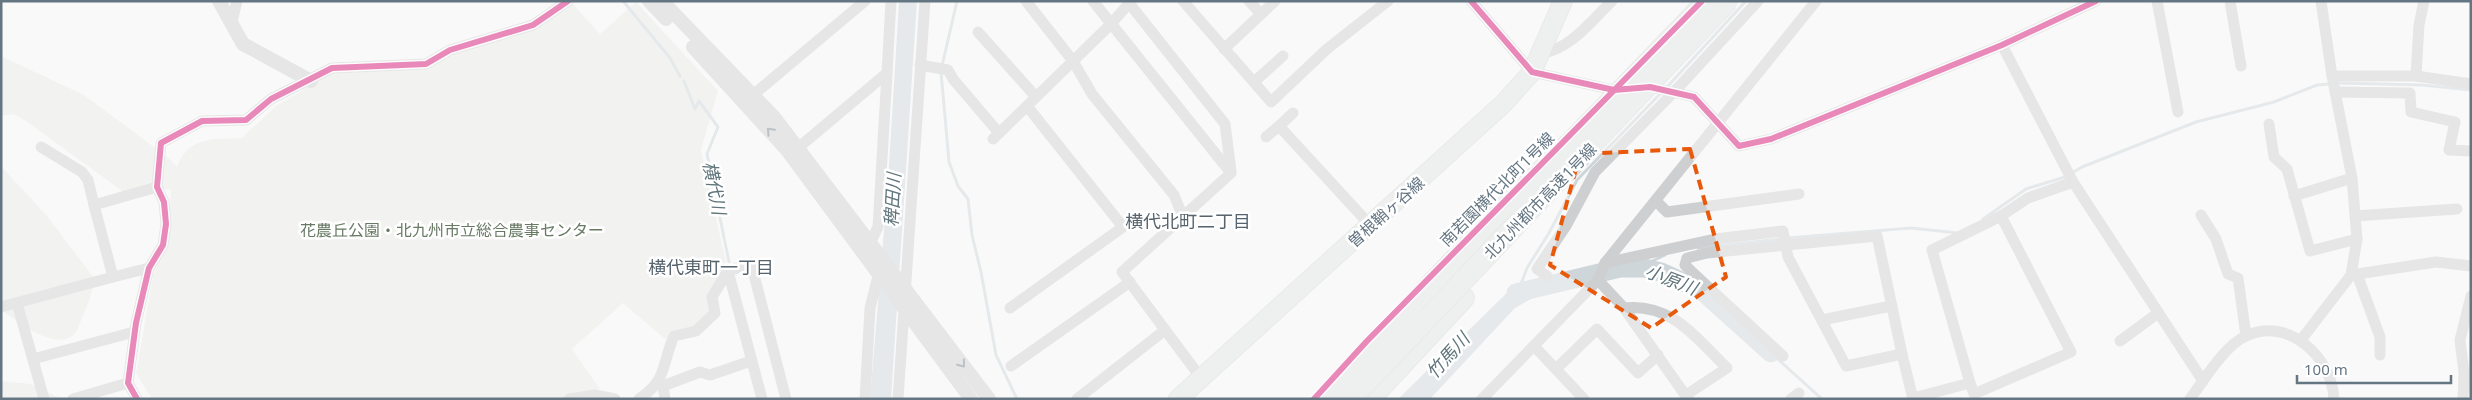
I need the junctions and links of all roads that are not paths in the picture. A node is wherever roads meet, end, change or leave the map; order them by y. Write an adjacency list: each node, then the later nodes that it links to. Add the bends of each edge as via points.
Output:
1 (219, 1): 31 (street)
2 (237, 1): 31 (street)
3 (568, 1): 45 (street, via 533,25 450,50 426,64 332,68)
4 (649, 1): 53 (street)
5 (662, 1): 53 (street)
6 (891, 1): 42 (street)
7 (925, 1): 39 (street)
8 (1026, 1): 38 (street)
9 (1093, 1): 32 (street)
10 (1184, 1): 35 (street)
11 (1249, 1): 30 (street)
12 (1275, 1): 30 (street)
13 (1388, 1): 46 (street, via 1327,49 1271,102)
14 (1471, 1): 41 (street)
15 (1563, 1): 36 (main road, 曽根鞘ヶ谷線)
16 (1612, 1): 36 (street, via 1573,38 1551,52)
17 (1702, 1): 49 (street, 南若園横代北町1号線)
18 (1707, 1): 61 (highway, 北九州都市高速1号線, bridge)
19 (1728, 1): 65 (highway, 北九州都市高速1号線, bridge)
20 (1732, 1): 48 (street)
21 (1758, 1): 50 (street)
22 (1816, 1): 58 (street)
23 (2096, 1): 34 (street)
24 (2157, 1): 56 (street)
25 (2230, 1): 40 (street)
26 (2321, 1): 43 (street)
27 (2424, 1): 44 (street)
28 (1130, 2): 32 (street); 66 (street, via 1225,124)
29 (861, 3): 53 (street)
30 (1261, 14): 35 (street)
31 (232, 22): 45 (street, via 243,44)
32 (1112, 24): 38 (street); 66 (street)
33 (978, 32): 52 (street)
34 (2002, 45): 58 (street, via 1771,139 1739,146); 68 (street)
35 (1224, 49): 46 (street)
36 (1541, 53): 41 (main road, 曽根鞘ヶ谷線)
37 (1283, 56): 46 (street)
38 (1073, 61): 52 (street); 76 (street, via 1092,94 1174,195)
39 (920, 65): 54 (street, via 948,70 996,136); 97 (street)
40 (2241, 66)
41 (1532, 72): 49 (street); 79 (main road, 曽根鞘ヶ谷線, via 1504,104)
42 (887, 73): 63 (street); 83 (street)
43 (2332, 76): 44 (street); 51 (street)
44 (2416, 76): 47 (street)
45 (311, 81): 69 (street, via 271,99 246,120 202,121 162,143)
46 (1254, 82)
47 (2471, 84)
48 (1650, 87): 49 (street); 50 (street); 146 (street)
49 (1614, 90): 142 (street, 南若園横代北町1号線)
50 (1674, 92): 58 (street, via 1694,97); 91 (street, via 1595,172 1566,226 1537,269)
51 (2335, 92): 64 (street, via 2410,93 2411,112 2454,122 2448,150); 67 (street)
52 (1036, 97): 54 (street)
53 (747, 98): 63 (street, via 774,117); 88 (street, one-way to 53)
54 (1027, 106): 100 (street, via 1124,227)
55 (1293, 112): 59 (street)
56 (2178, 112)
57 (2269, 124): 71 (street, via 2274,157 2287,169)
58 (1718, 125): 72 (street)
59 (1279, 126): 60 (street); 79 (street)
60 (1266, 137)
61 (1575, 138): 143 (highway, 北九州都市高速1号線, bridge, via 1493,218); 144 (highway, bridge, via 1501,225)
62 (41, 147): 73 (street, via 82,172 88,180)
63 (798, 148): 83 (street)
64 (2471, 151)
65 (1570, 168): 145 (highway, 北九州都市高速1号線, bridge); 147 (highway, bridge, via 1464,298)
66 (1231, 173): 76 (street)
67 (2352, 178): 71 (street); 78 (street)
68 (2073, 182): 77 (street, via 2028,198); 102 (street)
69 (157, 188): 73 (street); 87 (street, via 164,202 166,224 162,244)
70 (1800, 194): 72 (street, via 1667,212)
71 (2294, 196): 81 (street, via 2310,251)
72 (1656, 201): 85 (street)
73 (94, 205): 92 (street)
74 (2457, 210): 78 (street)
75 (2201, 215): 107 (street, via 2216,239 2228,274 2238,278)
76 (1183, 216): 94 (street, via 1122,272)
77 (2001, 216): 122 (street, via 1932,250); 122 (street, via 2071,352 1974,394)
78 (2355, 216): 81 (street)
79 (1370, 226): 120 (main road, 曽根鞘ヶ谷線)
80 (1715, 239): 82 (street, via 1783,231); 84 (street); 85 (street)
81 (2357, 239): 90 (street)
82 (1786, 245): 84 (street); 98 (street, via 1877,236); 103 (street, via 1788,258)
83 (874, 248): 97 (street)
84 (1716, 252): 114 (street, via 1687,258 1685,265)
85 (1605, 263): 93 (street)
86 (2471, 266): 90 (street, via 2436,262)
87 (149, 268): 92 (street); 105 (street)
88 (877, 269): 97 (street); 136 (street, via 870,308)
89 (728, 271): 116 (street); 124 (street, via 712,297 715,313 696,331 674,336 667,352); 135 (street, via 751,262)
90 (2354, 274): 108 (street); 113 (street, via 2380,337)
91 (1547, 276)
92 (113, 277): 96 (street)
93 (1598, 280): 101 (street); 110 (street)
94 (1130, 282): 104 (street); 117 (street)
95 (2471, 296): 119 (street, via 2460,340)
96 (17, 303): 99 (street); 115 (street)
97 (907, 303): 106 (street); 137 (street, via 900,340)
98 (1891, 306): 103 (street); 112 (street)
99 (1, 307)
100 (1010, 308)
101 (1624, 308): 111 (street); 126 (street, via 1660,311 1683,325 1727,368)
102 (2158, 313): 109 (street); 121 (street)
103 (1822, 320): 112 (street, via 1846,366)
104 (1165, 330): 120 (street); 140 (street)
105 (134, 332): 115 (street); 123 (street)
106 (931, 334): 138 (street); 139 (street, one-way to 139)
107 (2246, 336): 108 (street, via 2279,330); 121 (street, via 2231,346)
108 (2301, 340): 152 (street, via 2327,370)
109 (2120, 341)
110 (1534, 346): 118 (street); 148 (street)
111 (1658, 354): 118 (street, via 1638,373 1597,329); 126 (street)
112 (1902, 354): 150 (street)
113 (2380, 354)
114 (1783, 356)
115 (33, 359): 127 (street)
116 (751, 360): 124 (street, via 710,375 700,372); 134 (street)
117 (1011, 366)
118 (1556, 369): 149 (street)
119 (2467, 372): 153 (street)
120 (1201, 378): 141 (main road, 曽根鞘ヶ谷線)
121 (2203, 381): 151 (street)
122 (1970, 382): 150 (street)
123 (128, 383): 128 (street); 129 (street)
124 (662, 384): 132 (street); 133 (street)
125 (601, 397): 130 (street); 131 (street)
126 (1687, 397)
127 (44, 399)
128 (73, 399)
129 (136, 399)
130 (569, 399)
131 (615, 399)
132 (640, 399)
133 (665, 399)
134 (762, 399)
135 (786, 399)
136 (865, 399)
137 (898, 399)
138 (971, 399)
139 (989, 399)
140 (1077, 399)
141 (1178, 399)
142 (1314, 399)
143 (1324, 399)
144 (1337, 399)
145 (1351, 399)
146 (1359, 399)
147 (1370, 399)
148 (1482, 399)
149 (1584, 399)
150 (1913, 399)
151 (2190, 399)
152 (2334, 399)
153 (2463, 399)

